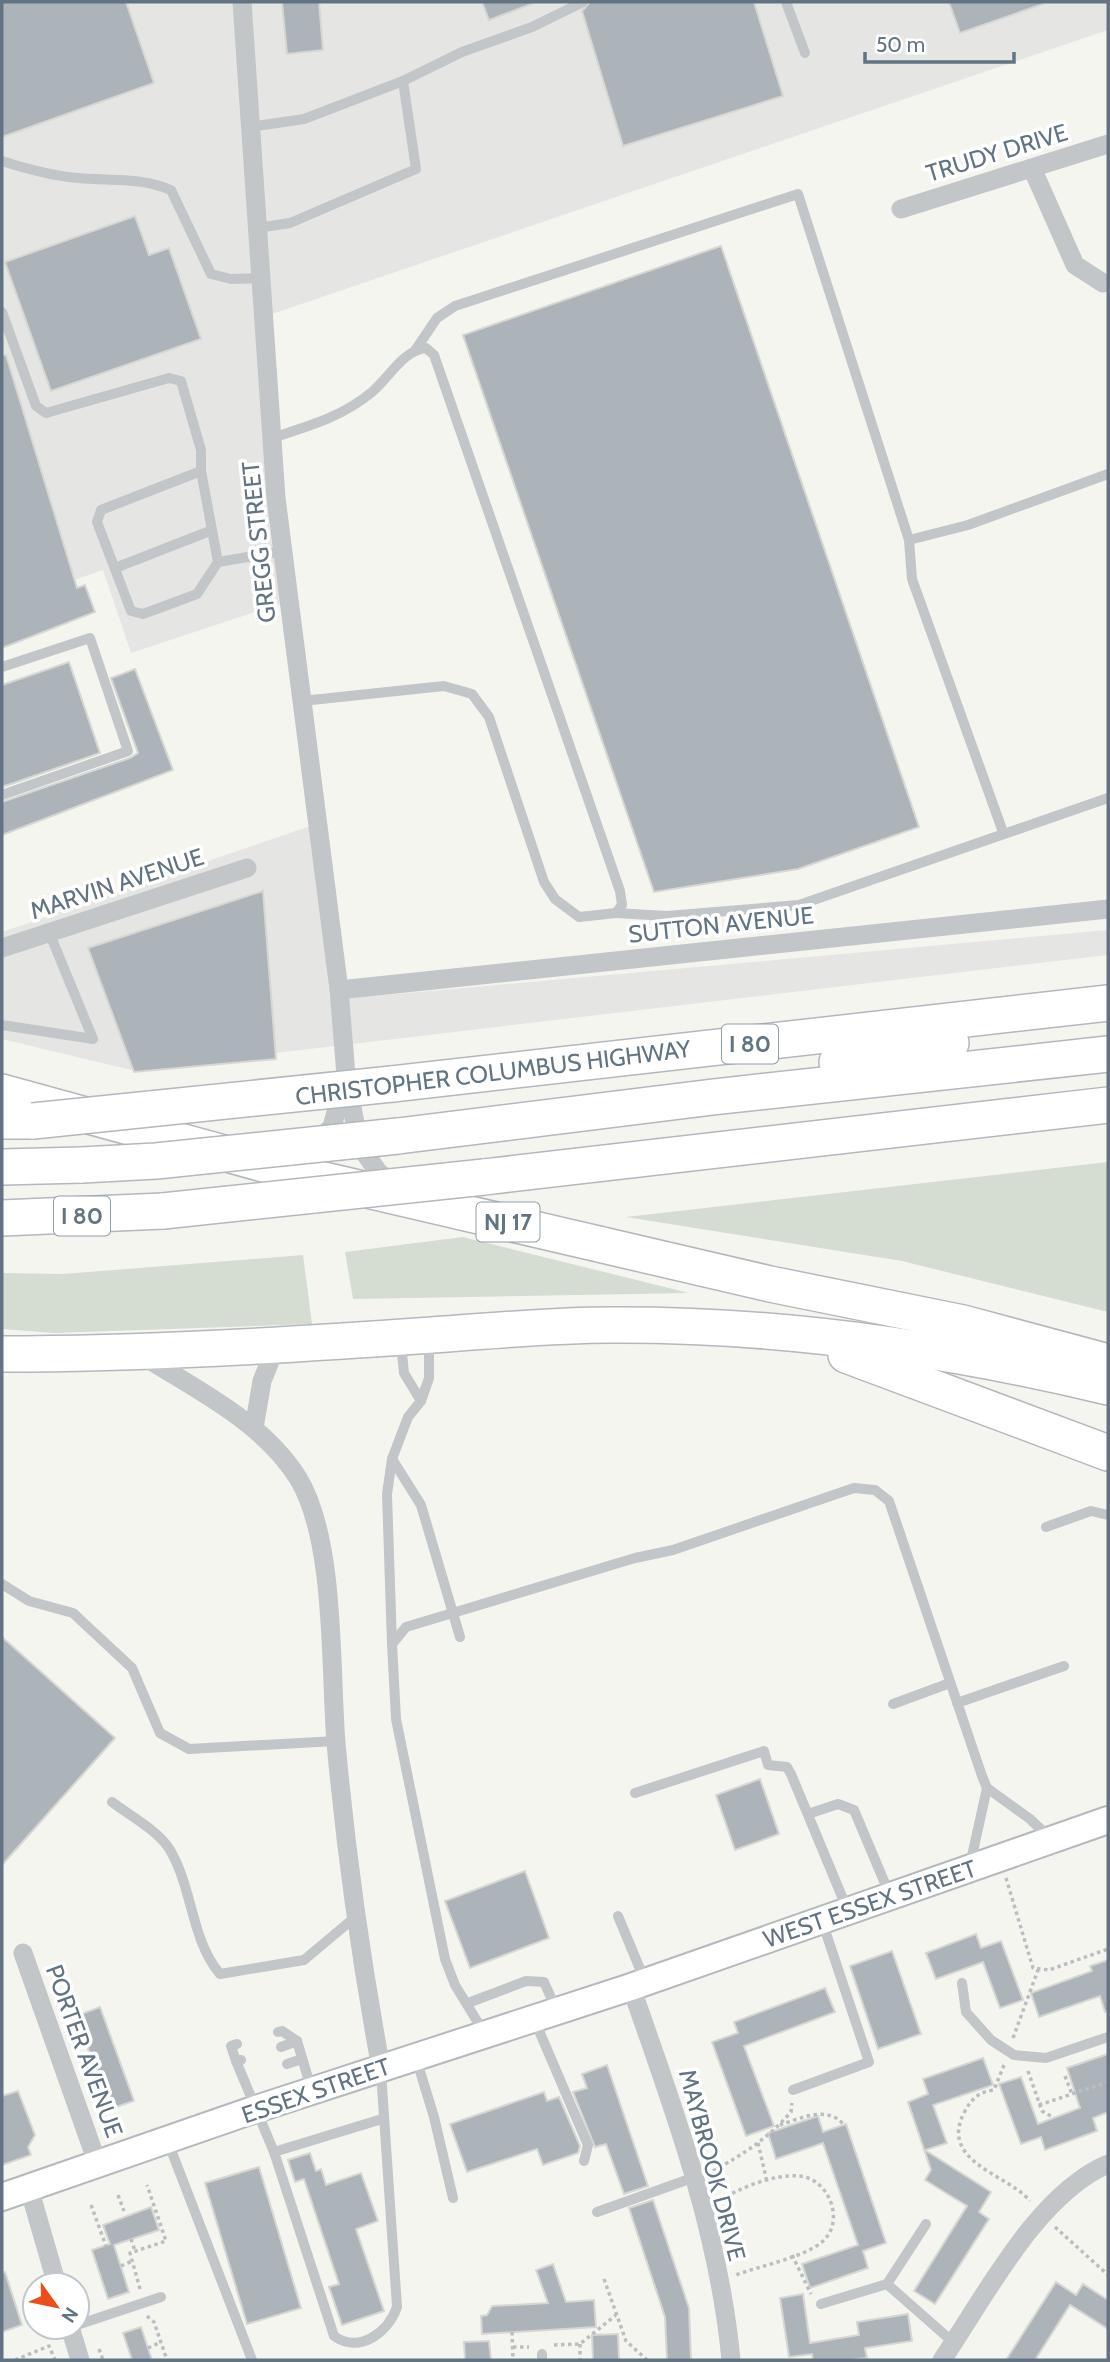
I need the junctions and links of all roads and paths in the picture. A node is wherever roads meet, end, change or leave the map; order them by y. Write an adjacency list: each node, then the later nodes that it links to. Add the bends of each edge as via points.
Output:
1 (242, 2): 6 (street, GREGG STREET)
2 (583, 2): 5 (lane)
3 (786, 2): 4 (lane)
4 (805, 53)
5 (403, 82): 6 (lane, via 304,119); 11 (lane, via 416,169 290,223)
6 (250, 127): 11 (street, GREGG STREET)
7 (1108, 144): 9 (street, TRUDY DRIVE)
8 (2, 162): 12 (lane, via 76,178 151,181 171,190 211,274)
9 (1032, 168): 10 (street, TRUDY DRIVE); 13 (street, via 1075,265)
10 (901, 209)
11 (257, 228): 12 (street, GREGG STREET)
12 (261, 278): 16 (street, GREGG STREET)
13 (1103, 283)
14 (2, 312): 17 (lane, via 36,406 46,413 169,378 181,380 201,450)
15 (416, 349): 16 (lane, via 374,391 339,416); 20 (lane, via 437,318 455,306 798,194); 31 (lane, via 426,348 434,355 620,891 622,905)
16 (272, 438): 21 (street, GREGG STREET)
17 (201, 471): 19 (lane); 23 (lane, via 101,510 97,522)
18 (1108, 474): 20 (lane, via 968,525)
19 (210, 531): 22 (lane); 23 (lane)
20 (909, 540): 28 (lane, via 912,579)
21 (283, 551): 22 (lane); 25 (street, GREGG STREET)
22 (218, 562): 23 (lane, via 197,594 143,614 131,611)
23 (115, 568)
24 (2, 667): 26 (lane, via 90,638 128,751)
25 (302, 701): 31 (lane, via 444,686 472,694 489,717 544,882 555,898 579,917); 34 (street, GREGG STREET)
26 (2, 795)
27 (1108, 797): 28 (lane)
28 (1003, 832): 31 (lane, via 799,905 667,916)
29 (247, 868): 32 (street, MARVIN AVENUE)
30 (1108, 909): 34 (street, SUTTON AVENUE)
31 (616, 913)
32 (49, 932): 33 (street, MARVIN AVENUE); 37 (lane, via 93,1039)
33 (2, 948)
34 (339, 990): 39 (street, GREGG STREET)
35 (1108, 1003): 43 (highway, CHRISTOPHER COLUMBUS HIGHWAY / I 80, bridge, via 392,1084)
36 (1108, 1017): 41 (highway, via 785,1070)
37 (2, 1025)
38 (1108, 1054): 41 (highway, CHRISTOPHER COLUMBUS HIGHWAY / I 80)
39 (346, 1075): 44 (street, GREGG STREET, via 332,1127 305,1152); 46 (street, GREGG STREET, via 359,1145 379,1173)
40 (2, 1092): 44 (highway, NJ 17)
41 (713, 1097): 45 (highway, CHRISTOPHER COLUMBUS HIGHWAY / I 80, bridge, via 156,1161)
42 (1108, 1105): 47 (highway, I 80, bridge, via 163,1211)
43 (17, 1121)
44 (272, 1166): 46 (highway, NJ 17)
45 (2, 1167)
46 (425, 1203): 53 (highway, NJ 17, via 770,1284 963,1323)
47 (2, 1218)
48 (783, 1332): 49 (highway, via 608,1325); 54 (highway, via 1020,1366); 57 (highway)
49 (415, 1336): 50 (highway); 55 (lane, via 429,1378); 55 (lane, via 404,1373)
50 (277, 1344): 51 (highway); 56 (street, via 262,1381)
51 (137, 1352): 52 (highway); 56 (street)
52 (2, 1354)
53 (1108, 1362)
54 (1108, 1387)
55 (421, 1401): 58 (lane, via 408,1418)
56 (254, 1428): 69 (street, via 297,1477 313,1508 327,1590)
57 (1108, 1453)
58 (392, 1459): 62 (lane, via 421,1505); 64 (lane, via 387,1494)
59 (1108, 1515): 60 (lane, via 1091,1511)
60 (1046, 1527)
61 (2, 1584): 69 (lane, via 29,1601 77,1616 132,1668 160,1733 174,1743 189,1749)
62 (453, 1612): 63 (lane); 64 (lane, via 406,1627); 66 (lane, via 673,1550 820,1498 855,1488 875,1490 888,1501)
63 (460, 1637)
64 (391, 1644): 88 (lane, via 396,1719 439,1932 455,1985)
65 (1063, 1666): 67 (lane)
66 (950, 1683): 67 (lane); 68 (lane)
67 (957, 1703): 70 (lane)
68 (893, 1704)
69 (336, 1741): 81 (street)
70 (987, 1787): 75 (lane); 77 (lane)
71 (635, 1793): 73 (lane, via 764,1751 768,1765 787,1768)
72 (112, 1802): 81 (lane, via 169,1847 209,1961 220,1974 304,1960)
73 (808, 1814): 78 (lane, via 838,1804 854,1810); 79 (lane)
74 (1108, 1820): 75 (main road, WEST ESSEX STREET)
75 (1052, 1840): 76 (main road, WEST ESSEX STREET)
76 (1000, 1858): 77 (main road, WEST ESSEX STREET); 85 (path, via 1033,1968)
77 (968, 1870): 78 (main road, WEST ESSEX STREET)
78 (890, 1897): 79 (main road, WEST ESSEX STREET)
79 (848, 1912): 82 (main road, WEST ESSEX STREET)
80 (618, 1916): 87 (lane)
81 (354, 1919): 100 (street)
82 (822, 1921): 87 (main road, WEST ESSEX STREET); 104 (lane, via 869,2062)
83 (1108, 1949): 85 (path)
84 (23, 1953): 118 (street, PORTER AVENUE)
85 (1038, 1970): 96 (path)
86 (962, 1983): 96 (lane, via 966,2012)
87 (638, 1985): 89 (main road, ESSEX STREET); 119 (street, MAYBROOK DRIVE)
88 (468, 2003): 89 (lane, via 526,1982 544,1982); 91 (lane)
89 (545, 2015): 91 (main road, ESSEX STREET); 116 (lane, via 588,2145)
90 (278, 2032): 93 (lane)
91 (485, 2035): 97 (main road, ESSEX STREET)
92 (1108, 2036): 96 (lane, via 1046,2058 1023,2058)
93 (297, 2041): 95 (lane); 98 (lane)
94 (237, 2044): 108 (lane, via 231,2046)
95 (281, 2047)
96 (1009, 2052): 130 (path, via 994,2090 981,2092 972,2100 958,2134 968,2155 989,2174 1025,2194)
97 (416, 2057): 100 (main road, ESSEX STREET); 125 (lane)
98 (302, 2059): 99 (lane); 105 (lane)
99 (287, 2064)
100 (381, 2068): 105 (main road, ESSEX STREET); 110 (lane)
101 (1028, 2071): 107 (path)
102 (1065, 2076): 106 (path)
103 (1108, 2082): 106 (path)
104 (793, 2090): 111 (path, via 791,2112)
105 (312, 2092): 108 (main road, ESSEX STREET)
106 (1072, 2094): 107 (path)
107 (1039, 2105): 109 (path)
108 (256, 2109): 113 (main road, ESSEX STREET); 115 (lane)
109 (1054, 2118)
110 (382, 2119): 115 (lane); 115 (lane, via 397,2307 382,2331 354,2344 334,2336)
111 (778, 2125): 112 (path, via 819,2114 836,2117); 114 (path)
112 (844, 2125)
113 (168, 2141): 118 (main road, ESSEX STREET); 162 (lane)
114 (758, 2144): 119 (path, via 742,2157); 120 (path)
115 (274, 2152)
116 (583, 2161)
117 (1108, 2164): 130 (street, via 1068,2188)
118 (99, 2165): 122 (main road, ESSEX STREET)
119 (695, 2179): 127 (street, MAYBROOK DRIVE); 129 (lane)
120 (767, 2182): 127 (path); 135 (path, via 786,2176 808,2178 830,2198 833,2218 827,2236)
121 (147, 2185): 134 (path, via 166,2241)
122 (29, 2188): 124 (main road, ESSEX STREET); 138 (street)
123 (118, 2195): 128 (path)
124 (2, 2197)
125 (453, 2198)
126 (91, 2205): 133 (path)
127 (703, 2210): 141 (street, MAYBROOK DRIVE)
128 (124, 2211)
129 (597, 2212)
130 (1041, 2215): 139 (path); 152 (street)
131 (926, 2224): 142 (lane)
132 (131, 2239): 134 (path)
133 (106, 2246)
134 (135, 2251): 136 (path, via 130,2253)
135 (792, 2255): 141 (path); 145 (path)
136 (132, 2261): 137 (path); 143 (path, via 140,2282)
137 (121, 2266)
138 (53, 2271)
139 (1108, 2275)
140 (604, 2279): 147 (path)
141 (718, 2282): 166 (street, MAYBROOK DRIVE)
142 (887, 2284): 145 (lane); 152 (lane)
143 (138, 2292)
144 (161, 2297): 148 (lane)
145 (821, 2304)
146 (140, 2315): 151 (path, via 151,2317)
147 (616, 2315): 153 (path); 165 (path, via 626,2341)
148 (91, 2321)
149 (512, 2332): 155 (path)
150 (75, 2341): 160 (street)
151 (161, 2342): 156 (path); 161 (path)
152 (954, 2343): 167 (street)
153 (580, 2344): 154 (path); 164 (path)
154 (553, 2346)
155 (513, 2347): 157 (path); 163 (path)
156 (148, 2348)
157 (541, 2354)
158 (15, 2360): 159 (path, via 49,2346)
159 (55, 2360)
160 (79, 2360)
161 (167, 2360)
162 (252, 2360)
163 (513, 2360)
164 (580, 2360)
165 (647, 2360)
166 (730, 2360)
167 (942, 2360)

